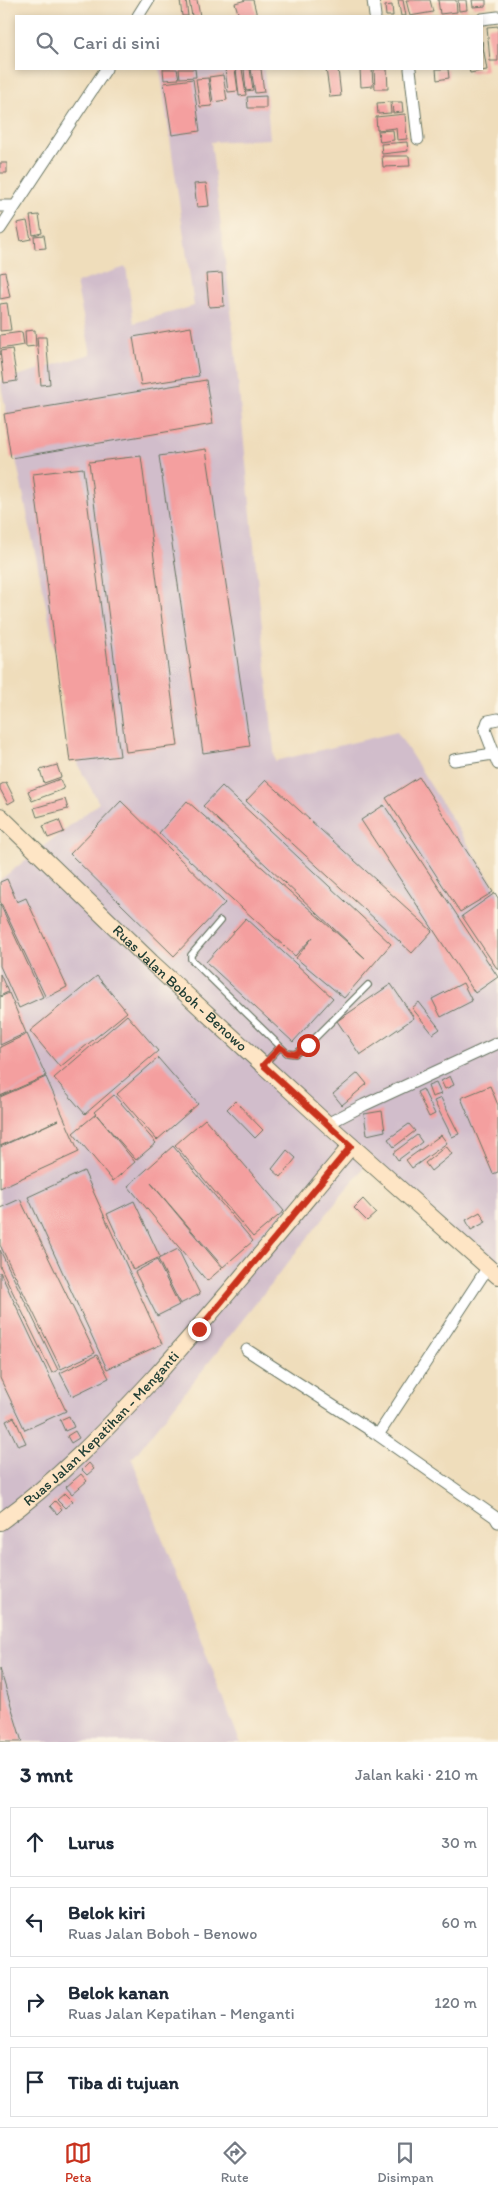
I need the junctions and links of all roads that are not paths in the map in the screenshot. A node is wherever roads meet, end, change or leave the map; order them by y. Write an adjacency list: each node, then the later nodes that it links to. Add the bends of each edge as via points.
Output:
1 (148, 0): 3 (street)
2 (373, 0): 4 (street)
3 (139, 15)
4 (375, 15)
5 (498, 17): 6 (street)
6 (483, 19)
7 (105, 70): 11 (street)
8 (410, 70): 9 (street)
9 (418, 139)
10 (0, 206): 11 (street)
11 (14, 206): 12 (street)
12 (0, 229)
13 (498, 719): 14 (street, via 488,721 485,730)
14 (496, 759): 15 (street)
15 (454, 760)
16 (0, 816): 21 (main road, Ruas Jalan Boboh - Benowo)
17 (220, 921): 20 (lane, via 191,959)
18 (368, 985): 20 (lane, via 308,1045 295,1054)
19 (498, 1043): 22 (street)
20 (280, 1047): 21 (lane)
21 (263, 1065): 22 (main road, Ruas Jalan Boboh - Benowo)
22 (327, 1124): 23 (main road, Ruas Jalan Boboh - Benowo)
23 (351, 1146): 24 (main road, Ruas Jalan Boboh - Benowo); 27 (main road, Ruas Jalan Kepatihan - Menganti, via 199,1329 92,1444)
24 (493, 1272): 26 (street)
25 (247, 1350): 26 (street)
26 (378, 1435): 28 (street)
27 (0, 1522)
28 (498, 1522)

